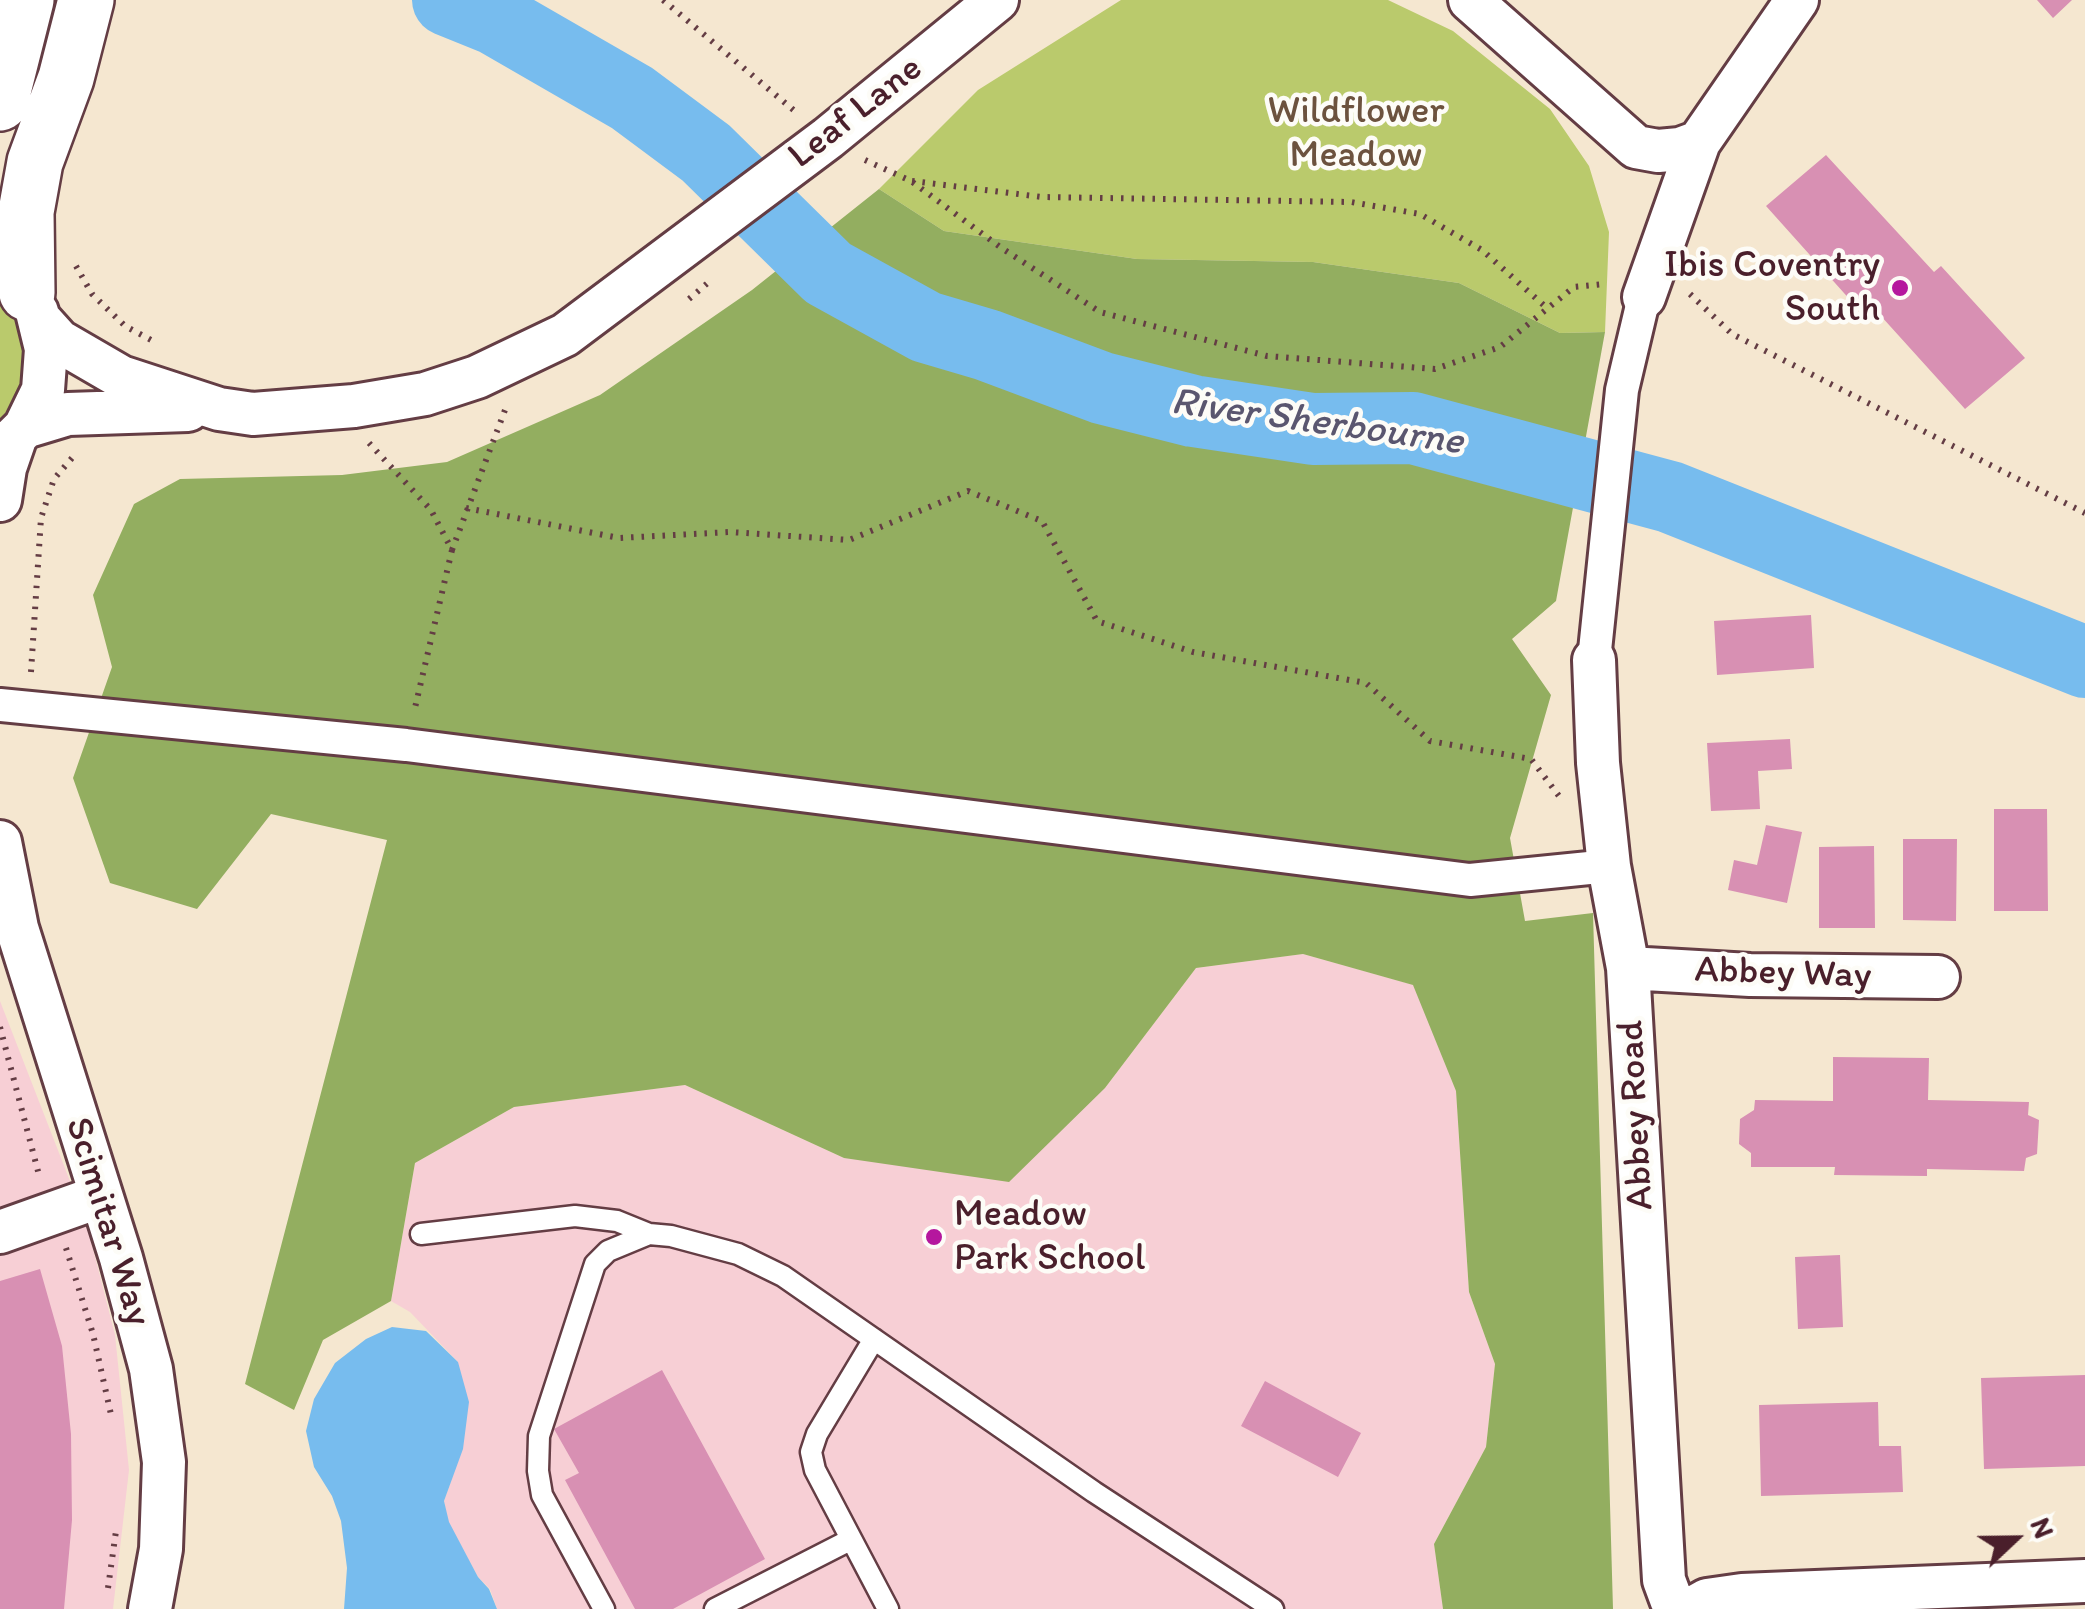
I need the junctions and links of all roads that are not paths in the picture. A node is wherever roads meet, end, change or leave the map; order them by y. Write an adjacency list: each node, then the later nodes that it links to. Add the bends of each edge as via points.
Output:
1 (26, 0): 8 (highway)
2 (86, 0): 7 (highway)
3 (103, 0): 7 (highway)
4 (997, 0): 12 (street, Leaf Lane, via 829,152 713,225 564,335 425,394 253,414)
5 (1470, 0): 9 (street, via 1636,147 1680,149)
6 (1797, 0): 9 (street)
7 (66, 78): 11 (highway, via 35,162)
8 (0, 103)
9 (1699, 142): 10 (street)
10 (1649, 280): 15 (street, Abbey Road, via 1622,390)
11 (23, 293): 12 (street, via 59,340 120,378); 13 (street, via 46,349 46,376 37,405)
12 (219, 409): 13 (street, via 68,414)
13 (13, 439): 14 (street)
14 (0, 500)
15 (1594, 660): 18 (street, Abbey Road)
16 (14, 705): 18 (street, via 406,744 1470,880)
17 (0, 842): 21 (street, Scimitar Way, via 22,944)
18 (1609, 866): 19 (street, Abbey Road)
19 (1628, 968): 20 (street, Abbey Way); 33 (street, Abbey Road, via 1664,1580)
20 (1938, 977)
21 (100, 1196): 22 (street); 28 (street, Scimitar Way, via 152,1368 164,1462 161,1549)
22 (0, 1232)
23 (421, 1234): 24 (lane, via 575,1216)
24 (649, 1234): 25 (lane, via 738,1254 783,1276); 29 (lane, via 595,1264 539,1436 542,1496)
25 (874, 1339): 26 (lane, via 811,1452); 32 (lane)
26 (850, 1540): 30 (lane); 31 (lane)
27 (2085, 1581): 34 (street, via 1742,1595)
28 (150, 1609)
29 (604, 1609)
30 (715, 1609)
31 (888, 1609)
32 (1273, 1609)
33 (1683, 1609)
34 (1691, 1609)

